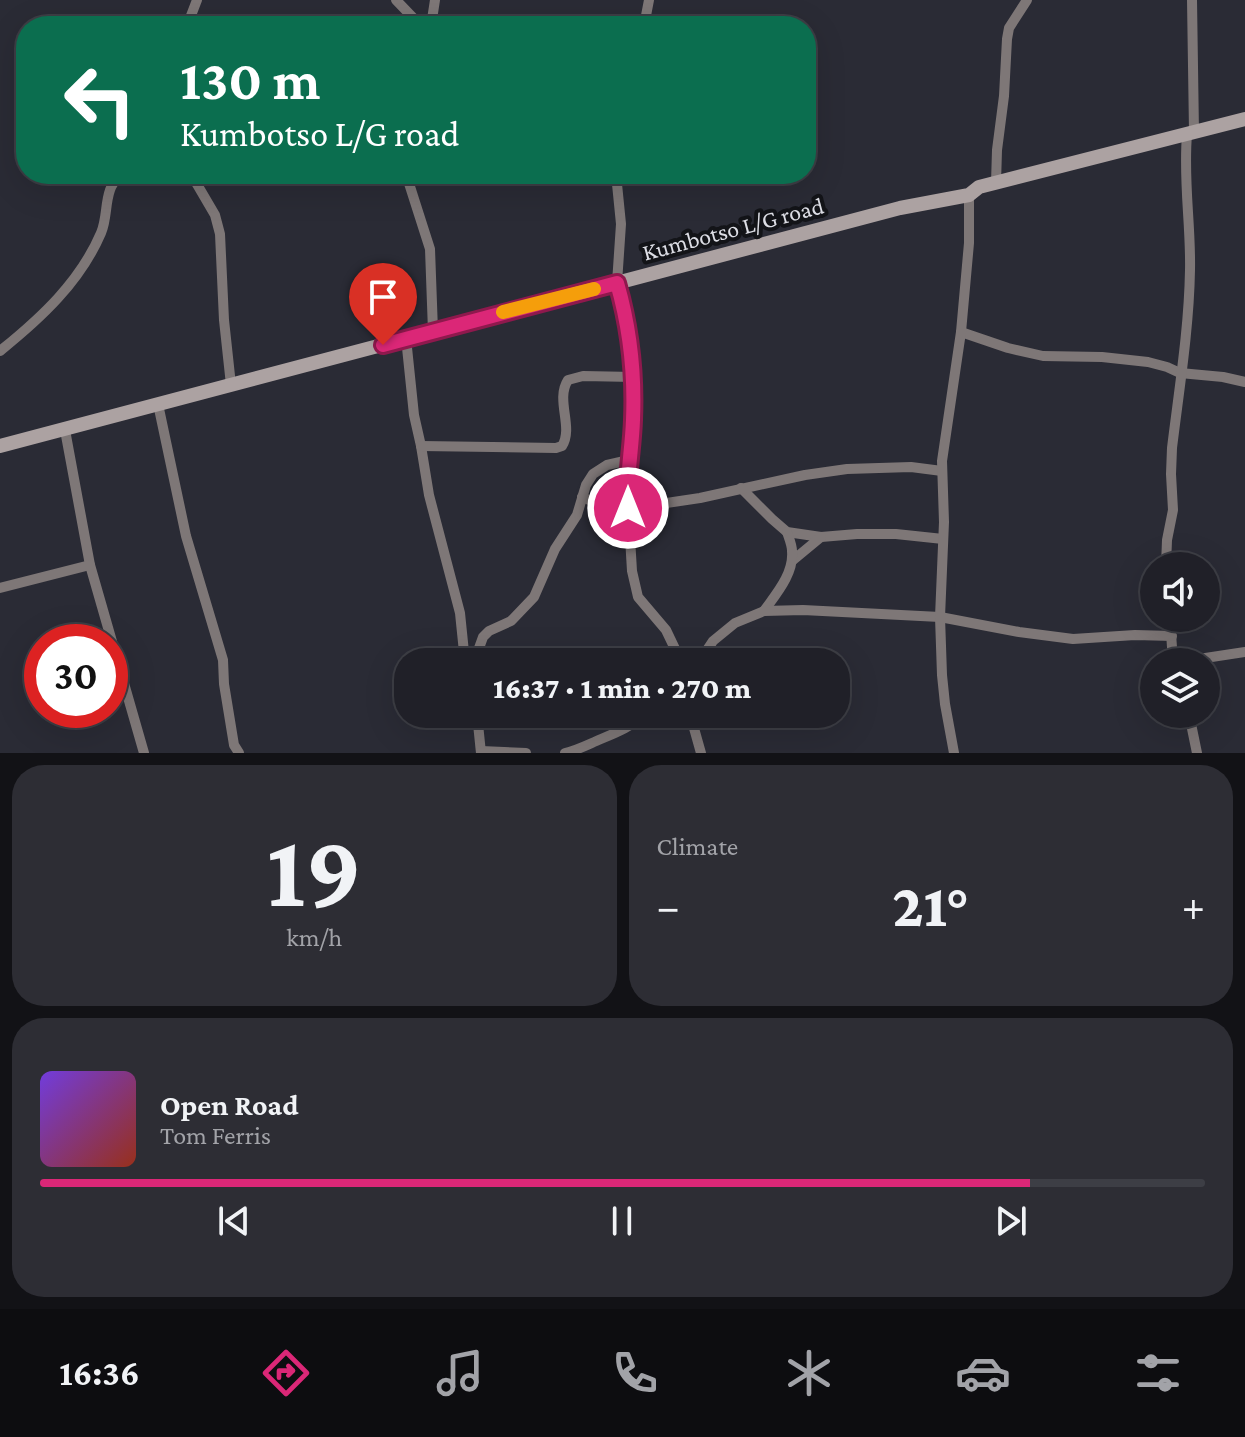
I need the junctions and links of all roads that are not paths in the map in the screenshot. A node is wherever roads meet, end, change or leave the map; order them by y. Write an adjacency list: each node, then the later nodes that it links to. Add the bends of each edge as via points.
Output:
1 (396, 0): 4 (street)
2 (1027, 0): 7 (street, via 1007,39)
3 (1192, 0): 6 (street)
4 (411, 16)
5 (1245, 119): 6 (main road, Kumbotso L/G road)
6 (1190, 134): 7 (main road, Kumbotso L/G road); 18 (street, via 1184,161 1190,288)
7 (996, 183): 12 (main road, Kumbotso L/G road)
8 (113, 184): 17 (street, via 104,226 82,270)
9 (197, 184): 21 (street, via 220,234)
10 (409, 184): 14 (street, via 430,249)
11 (617, 184): 13 (street)
12 (969, 195): 13 (main road, Kumbotso L/G road, via 900,208); 15 (street)
13 (617, 283): 14 (main road, Kumbotso L/G road); 19 (street)
14 (433, 331): 16 (main road, Kumbotso L/G road)
15 (961, 332): 18 (street, via 1043,356 1148,362); 27 (street)
16 (406, 338): 21 (main road, Kumbotso L/G road); 25 (street)
17 (0, 351)
18 (1180, 373): 20 (street); 34 (street)
19 (634, 377): 25 (street, via 568,380 562,389 566,438 556,448); 26 (street)
20 (1245, 382)
21 (231, 385): 22 (main road, Kumbotso L/G road)
22 (158, 404): 23 (main road, Kumbotso L/G road); 55 (street, via 186,536 223,660)
23 (65, 430): 24 (main road, Kumbotso L/G road); 36 (street)
24 (0, 446)
25 (421, 446): 42 (street)
26 (629, 460): 29 (street, via 593,474); 30 (street)
27 (942, 471): 28 (street, via 847,469); 33 (street)
28 (741, 488): 30 (street); 31 (street)
29 (582, 497): 30 (street, via 614,509); 43 (street, via 534,597 511,621 489,631)
30 (628, 508): 44 (street, via 638,597 662,624)
31 (787, 532): 32 (street); 35 (street)
32 (821, 537): 33 (street, via 896,534); 35 (street)
33 (943, 539): 39 (street)
34 (1167, 552)
35 (792, 561): 38 (street)
36 (90, 565): 37 (street); 54 (street)
37 (0, 588)
38 (764, 611): 39 (street); 45 (street, via 735,623)
39 (940, 617): 41 (street, via 1065,638); 59 (street)
40 (1172, 632): 41 (street)
41 (1172, 636): 46 (street)
42 (464, 648)
43 (479, 648)
44 (674, 648)
45 (708, 648)
46 (1174, 648)
47 (1245, 652): 48 (street)
48 (1220, 656)
49 (478, 728): 53 (street)
50 (627, 728): 57 (street)
51 (694, 728): 58 (street)
52 (1192, 728): 60 (street)
53 (481, 752): 56 (street)
54 (144, 753)
55 (239, 753)
56 (526, 753)
57 (565, 753)
58 (701, 753)
59 (954, 753)
60 (1197, 753)

